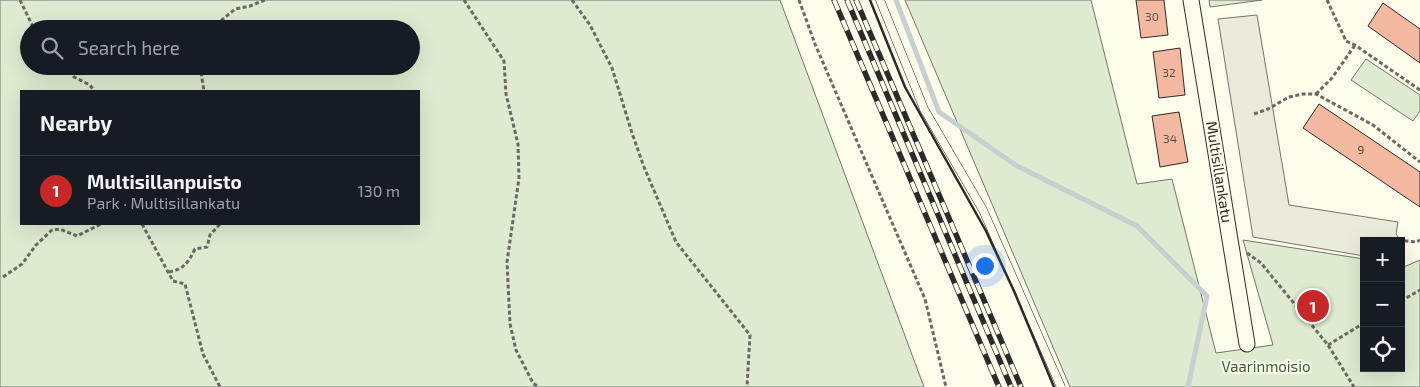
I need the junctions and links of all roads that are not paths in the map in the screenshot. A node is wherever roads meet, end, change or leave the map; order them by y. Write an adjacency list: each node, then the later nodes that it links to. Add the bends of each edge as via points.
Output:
1 (880, 0): 4 (lane, via 924,108 983,210)
2 (1191, 0): 3 (street, Multisillankatu)
3 (1246, 344)
4 (1061, 387)

